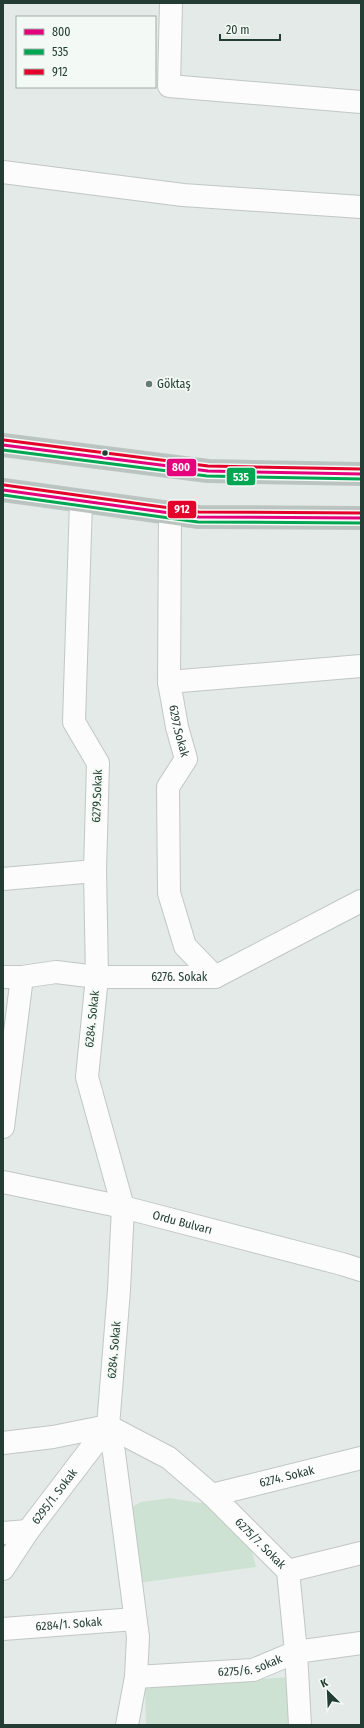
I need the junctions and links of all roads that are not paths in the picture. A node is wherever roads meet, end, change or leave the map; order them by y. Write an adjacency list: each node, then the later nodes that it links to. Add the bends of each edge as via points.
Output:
1 (170, 3): 2 (street, via 169,86)
2 (361, 102)
3 (3, 172): 4 (street, via 183,195)
4 (361, 207)
5 (3, 445): 6 (highway, via 208,471)
6 (361, 474)
7 (3, 490): 8 (highway)
8 (81, 501): 9 (highway); 13 (street, 6279.Sokak, via 74,722 98,763)
9 (170, 513): 10 (highway, via 199,517); 12 (street, 6297.Sokak)
10 (361, 518)
11 (361, 666): 12 (street)
12 (169, 682): 18 (street, 6297.Sokak, via 186,759 168,787 169,893 185,946)
13 (95, 871): 14 (street); 17 (street, 6279.Sokak)
14 (3, 879)
15 (361, 901): 18 (street, 6276. Sokak)
16 (13, 977): 17 (street, 6276. Sokak, via 56,972); 19 (street)
17 (97, 977): 18 (street, 6276. Sokak); 21 (street, 6284. Sokak, via 86,1077)
18 (215, 977)
19 (3, 1127)
20 (3, 1182): 21 (street, Ordu Bulvarı)
21 (123, 1207): 22 (street, Ordu Bulvarı); 23 (street, 6284. Sokak)
22 (361, 1270)
23 (108, 1426): 24 (street, via 53,1437); 26 (street, 6275/7. Sokak, via 169,1458); 27 (street, 6295/1. Sokak); 32 (street, 6284. Sokak, via 114,1453)
24 (3, 1443)
25 (361, 1458): 26 (street, 6274. Sokak)
26 (212, 1495): 31 (street, 6275/7. Sokak)
27 (28, 1530): 28 (street); 30 (street, 6295/1. Sokak)
28 (3, 1533)
29 (361, 1553): 31 (street)
30 (3, 1569)
31 (288, 1571): 35 (street, 6275/7. Sokak)
32 (135, 1619): 33 (street, 6284/1. Sokak); 36 (street, 6284. Sokak, via 138,1638)
33 (3, 1629)
34 (361, 1643): 35 (street, 6275/6. sokak)
35 (296, 1652): 36 (street, 6275/6. sokak, via 253,1670); 38 (street, 6275/7. Sokak)
36 (136, 1677): 37 (street, 6284. Sokak)
37 (126, 1725)
38 (300, 1725)

